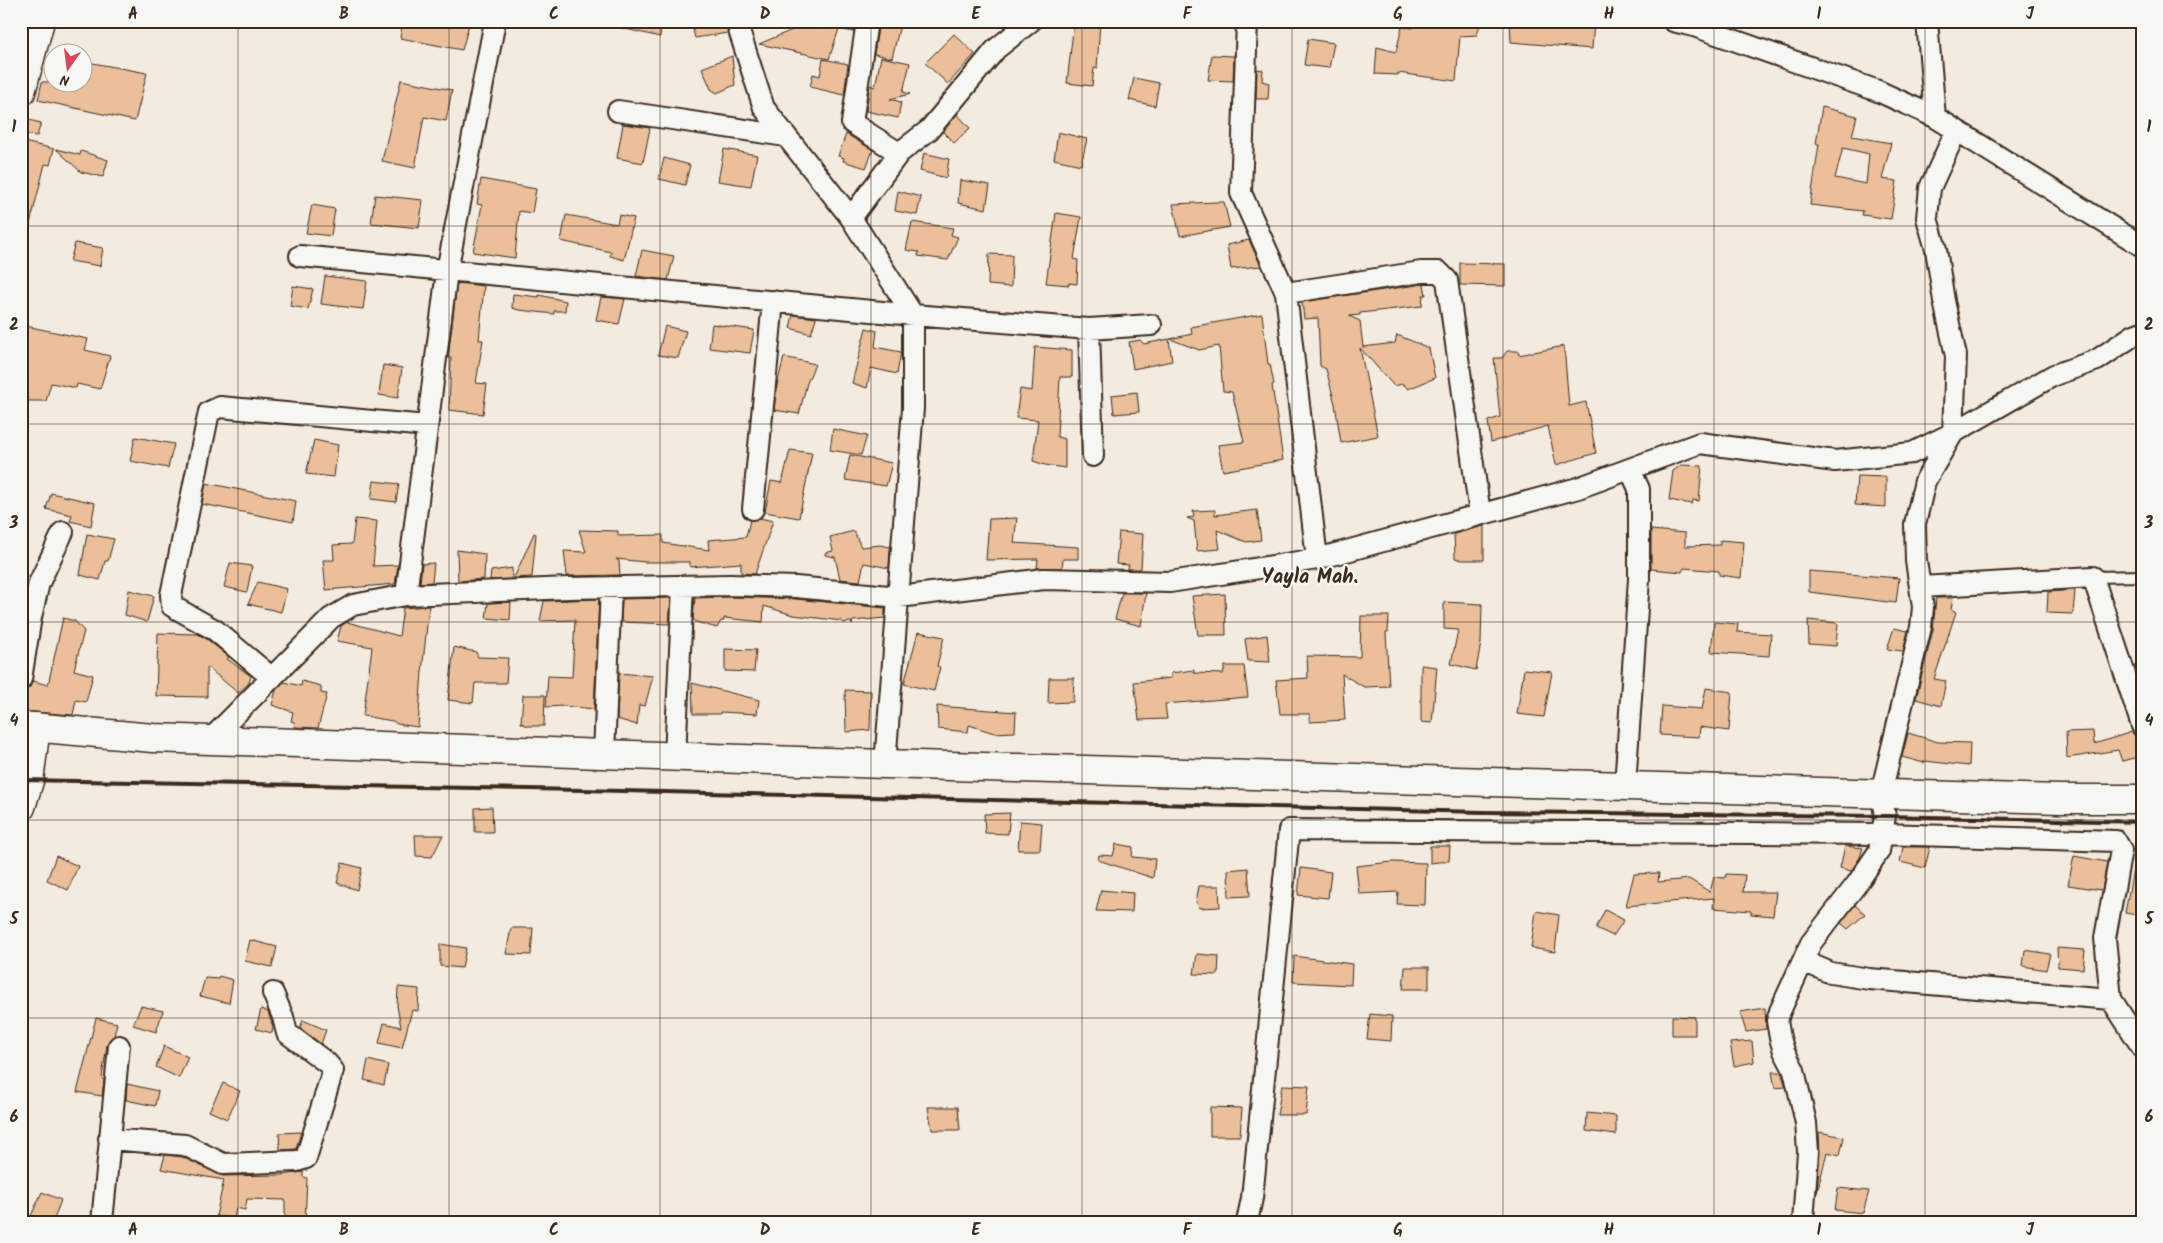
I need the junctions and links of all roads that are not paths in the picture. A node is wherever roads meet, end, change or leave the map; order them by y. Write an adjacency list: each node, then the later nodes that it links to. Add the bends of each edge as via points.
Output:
1 (40, 21): 9 (street)
2 (495, 21): 18 (street)
3 (736, 21): 13 (street, via 764,108)
4 (867, 21): 14 (street, via 852,123)
5 (1031, 21): 14 (street, via 996,49 929,130)
6 (1247, 21): 19 (street, via 1241,193)
7 (1673, 21): 11 (street, via 1878,91)
8 (1927, 21): 11 (street)
9 (21, 92)
10 (618, 111): 13 (street)
11 (1935, 117): 12 (street)
12 (1956, 131): 16 (street); 26 (street, via 1930,188 1927,218 1956,356)
13 (786, 136): 15 (street)
14 (899, 153): 15 (street)
15 (851, 218): 21 (street)
16 (2142, 246)
17 (300, 256): 18 (street)
18 (447, 271): 20 (street); 25 (street)
19 (1286, 294): 30 (street, via 1421,272 1438,272 1447,280); 32 (street)
20 (772, 301): 21 (street); 29 (street)
21 (912, 315): 23 (street); 39 (street, via 914,408)
22 (1151, 325): 23 (street)
23 (1089, 328): 27 (street)
24 (2142, 332): 26 (street, via 2096,360 2054,375)
25 (427, 426): 38 (street); 40 (street, via 220,407 209,412 171,596 172,606 215,630)
26 (1953, 433): 28 (street, via 1912,453 1835,461 1700,443); 37 (street, via 1925,482 1915,524 1916,562)
27 (1093, 456)
28 (1630, 469): 30 (street, via 1578,488); 48 (street, via 1639,489 1639,579)
29 (753, 509)
30 (1480, 514): 32 (street)
31 (63, 532): 41 (street, via 39,583)
32 (1317, 559): 39 (street, via 1170,582 1044,578)
33 (2142, 576): 34 (lane)
34 (2093, 577): 37 (street); 42 (street)
35 (683, 586): 36 (street); 39 (street, via 796,588); 46 (street)
36 (611, 587): 38 (street); 45 (street)
37 (1921, 587): 49 (street, via 1921,627)
38 (406, 595): 40 (street, via 353,605 332,618)
39 (899, 596): 47 (street)
40 (272, 678): 44 (street)
41 (21, 679)
42 (2142, 726)
43 (29, 727): 44 (street); 51 (street, via 29,781)
44 (210, 740): 45 (street)
45 (604, 754): 46 (street)
46 (675, 756): 47 (street)
47 (886, 764): 48 (street)
48 (1625, 786): 49 (street)
49 (1881, 793): 50 (street); 52 (street, via 1885,816)
50 (2142, 799)
51 (21, 807)
52 (1882, 834): 53 (street, via 1879,851 1812,942); 55 (street, via 2116,841 2121,850 2105,938); 60 (street, via 1289,830)
53 (1803, 961): 55 (street, via 1831,973 1868,979); 61 (street, via 1777,1021 1784,1052 1794,1070 1806,1123 1808,1152)
54 (273, 993): 58 (street, via 286,1033 333,1070 306,1158 223,1164 185,1145)
55 (2111, 999): 57 (street)
56 (119, 1046): 58 (street)
57 (2142, 1047)
58 (109, 1139): 59 (street)
59 (102, 1222)
60 (1247, 1222)
61 (1803, 1222)

